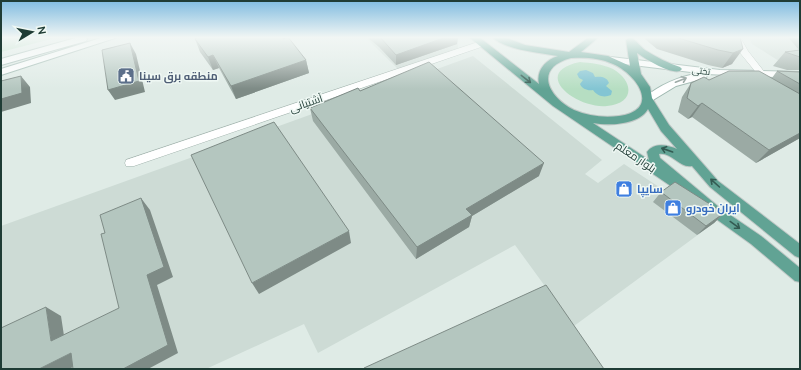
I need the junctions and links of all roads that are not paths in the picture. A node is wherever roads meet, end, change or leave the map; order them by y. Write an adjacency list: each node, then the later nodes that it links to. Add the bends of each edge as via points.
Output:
1 (28, 54): 11 (main road)
2 (58, 54): 14 (main road)
3 (437, 54): 23 (street, آشتیانی)
4 (495, 54): 22 (main road, بلوار معلم, one-way to 22)
5 (567, 54): 9 (main road)
6 (632, 54): 12 (main road)
7 (645, 54): 13 (main road)
8 (746, 54): 18 (street)
9 (571, 55): 10 (main road, via 598,56); 22 (main road, via 548,65 543,73 542,83 547,94)
10 (611, 60): 12 (main road, تختی); 16 (main road)
11 (1, 62)
12 (633, 62): 13 (main road, تختی); 16 (main road)
13 (677, 68): 15 (main road, تختی)
14 (1, 72)
15 (720, 73): 17 (main road, تختی); 21 (main road, تختی, one-way to 15, via 662,88 686,78)
16 (636, 74): 21 (main road, via 648,91)
17 (740, 74): 18 (main road, تختی); 20 (street)
18 (762, 74): 19 (main road, تختی)
19 (800, 75)
20 (753, 82)
21 (648, 100): 22 (main road, via 637,114 613,121 583,117); 24 (main road, via 665,128)
22 (557, 104): 25 (main road, بلوار معلم)
23 (130, 163)
24 (701, 170): 25 (main road, one-way to 25, via 668,149 660,148 652,152 656,160); 26 (main road, one-way to 24, via 714,184)
25 (716, 211): 27 (main road, بلوار معلم, one-way to 27)
26 (800, 252)
27 (800, 276)

